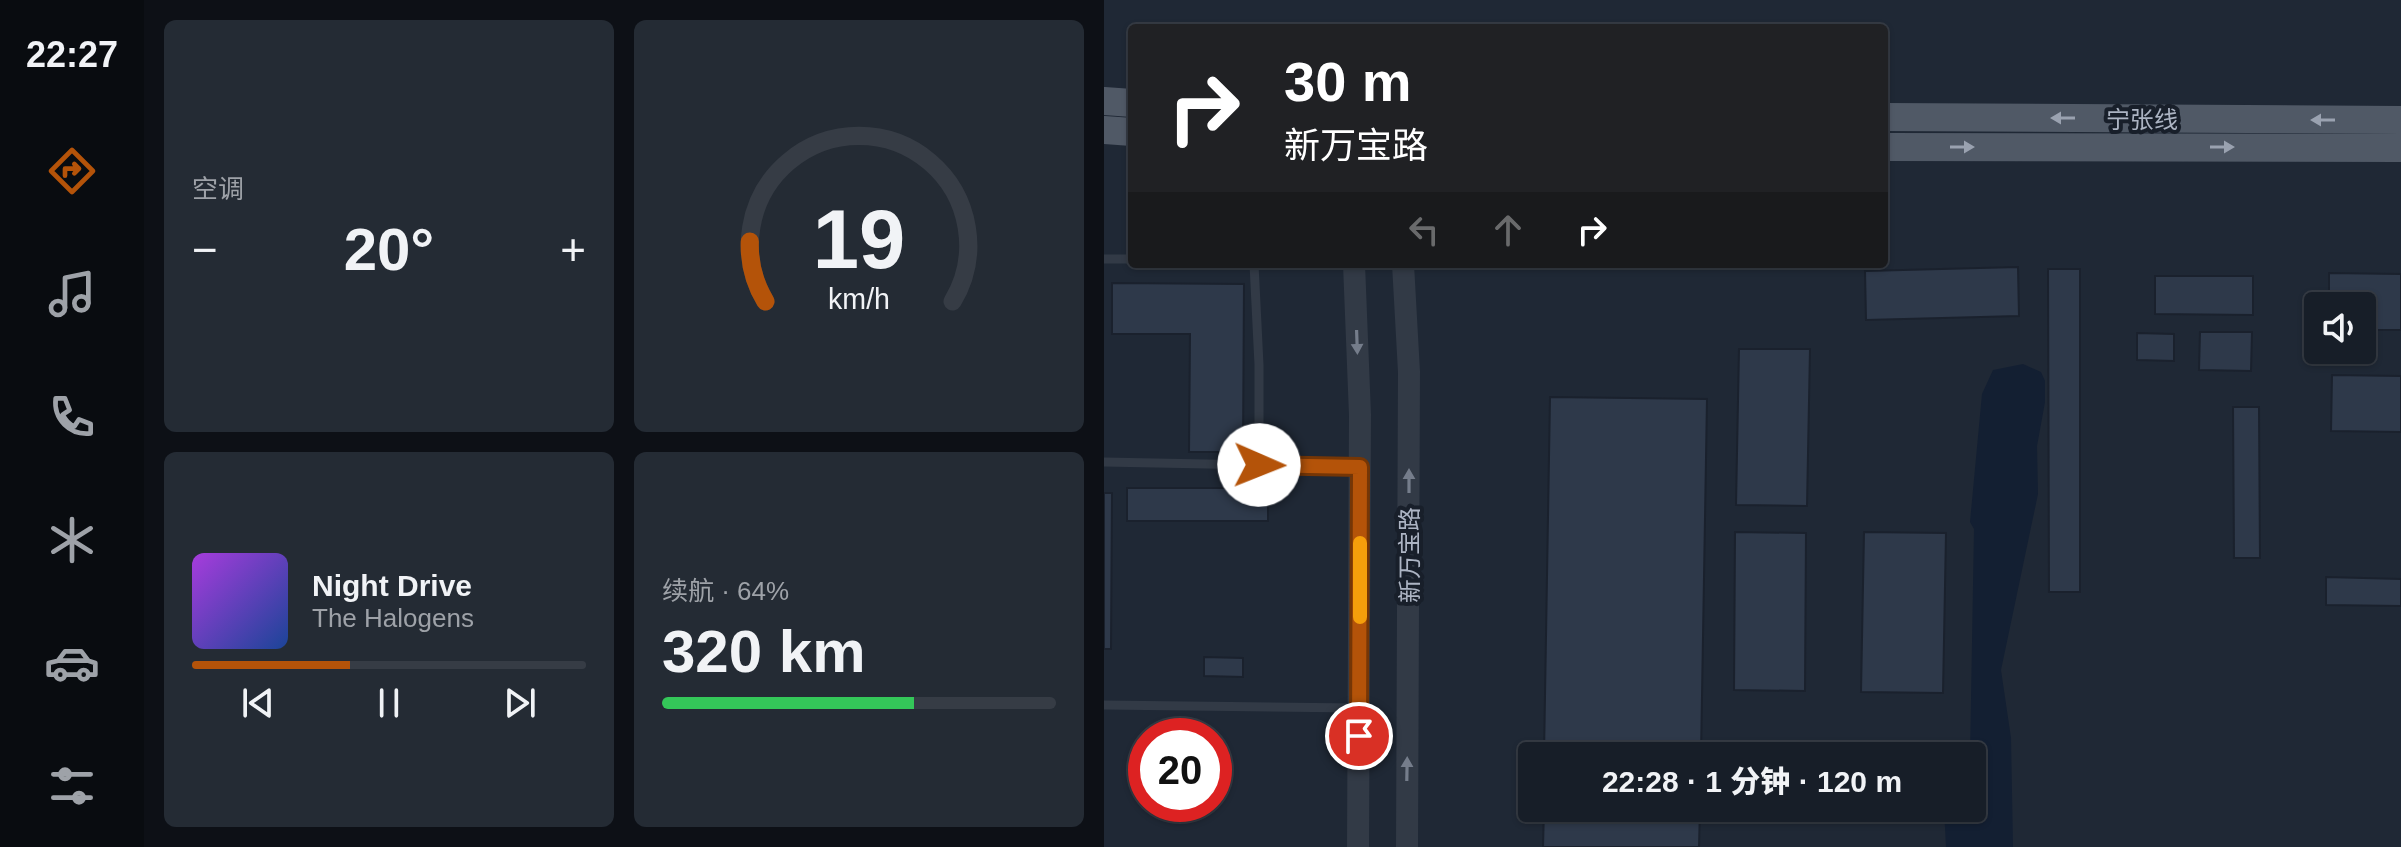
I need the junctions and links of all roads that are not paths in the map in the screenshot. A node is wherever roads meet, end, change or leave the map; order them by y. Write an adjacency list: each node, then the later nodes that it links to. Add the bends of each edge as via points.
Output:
1 (1104, 101): 2 (main road)
2 (1128, 103)
3 (1888, 117): 4 (main road, 宁张线, one-way to 3)
4 (2401, 120)
5 (1104, 130): 6 (main road)
6 (1128, 132)
7 (1888, 147): 8 (main road, 宁张线, one-way to 8)
8 (2401, 148)
9 (1104, 259): 10 (lane)
10 (1128, 259)
11 (1254, 268): 15 (lane)
12 (1354, 268): 16 (street, 新万宝路, one-way to 16)
13 (1403, 268): 20 (street, 新万宝路, one-way to 13, via 1409,403)
14 (1104, 462): 15 (lane)
15 (1259, 465): 16 (lane)
16 (1360, 467): 18 (street, 新万宝路)
17 (1104, 705): 18 (lane)
18 (1359, 708): 19 (street, 新万宝路)
19 (1358, 847)
20 (1407, 847)

